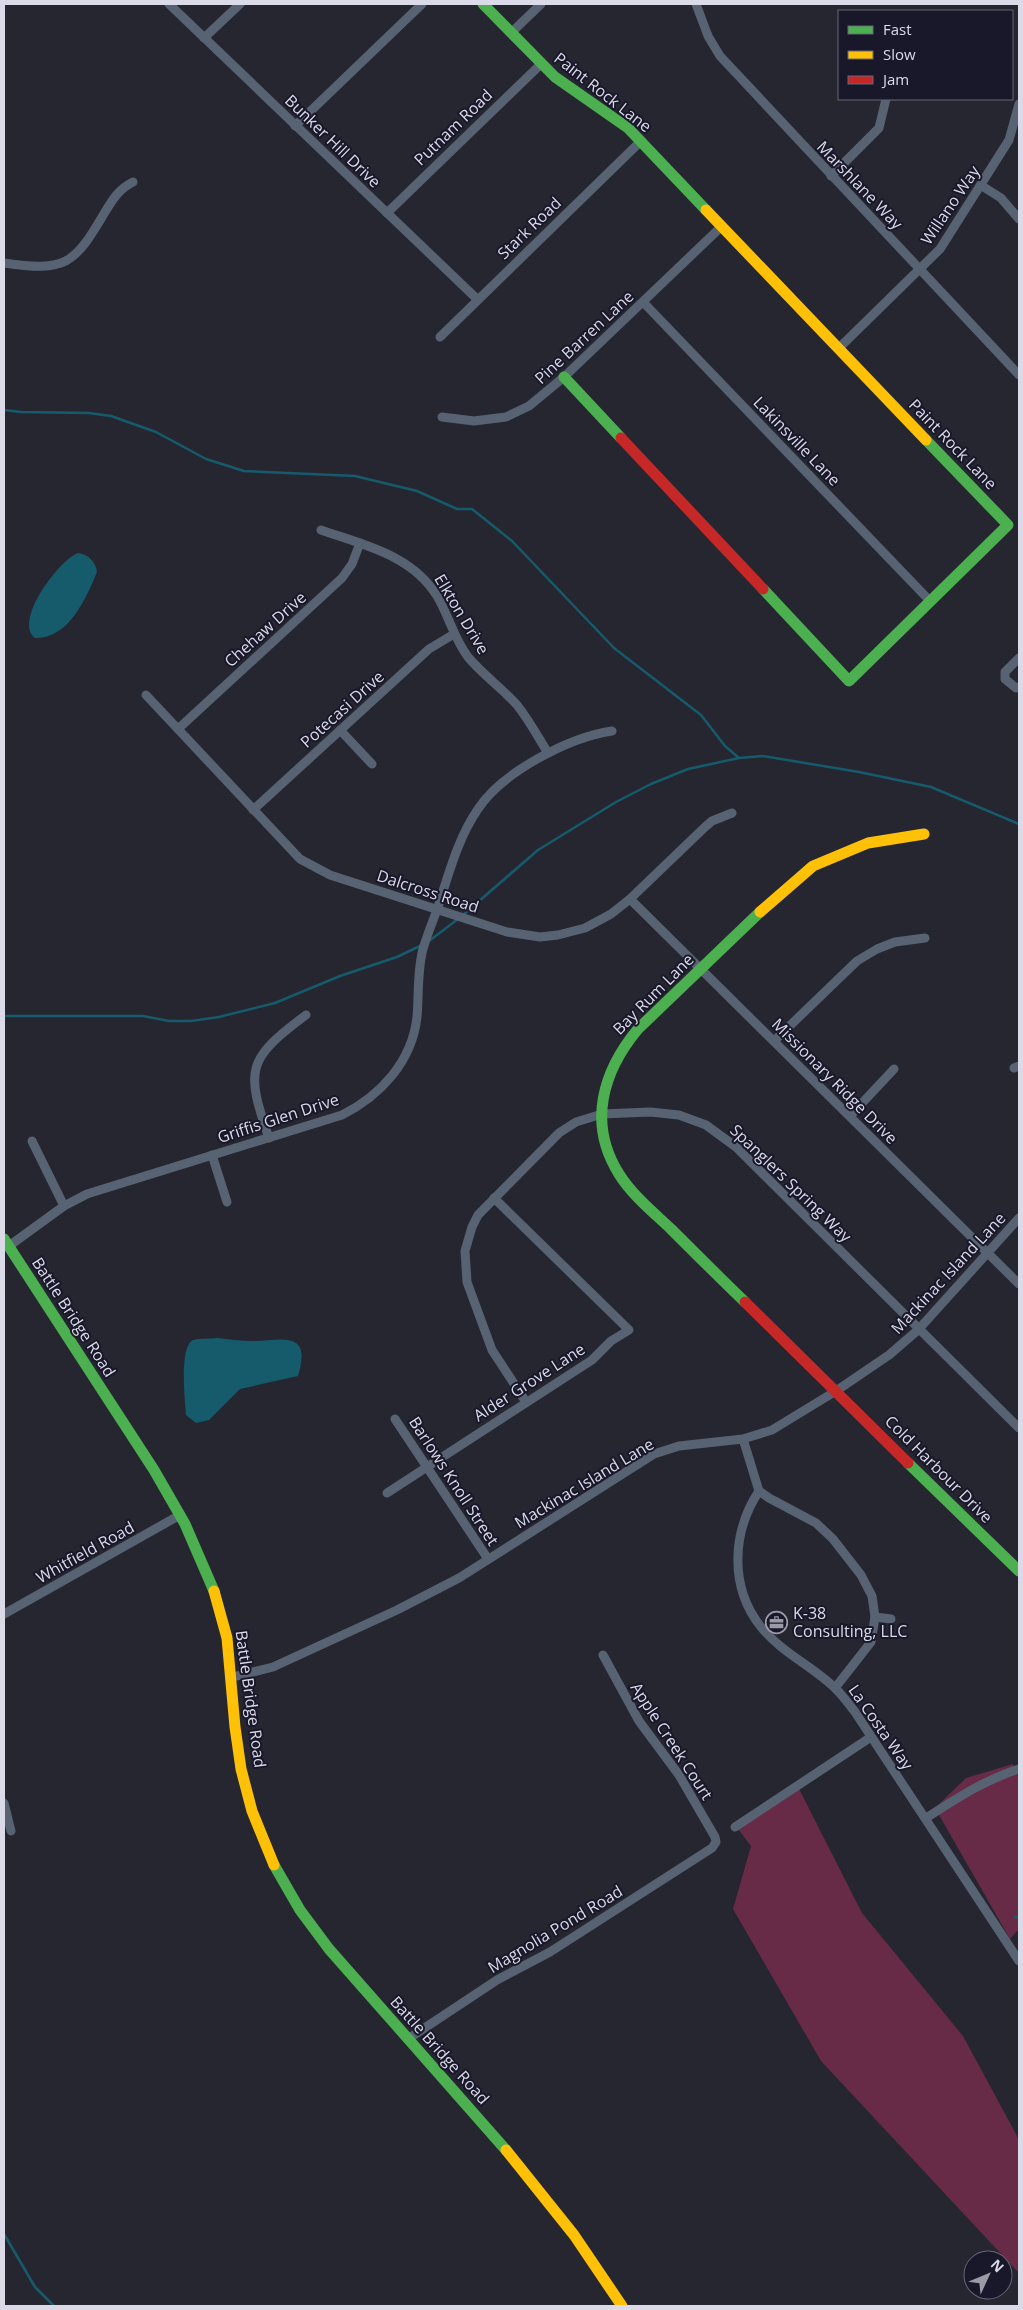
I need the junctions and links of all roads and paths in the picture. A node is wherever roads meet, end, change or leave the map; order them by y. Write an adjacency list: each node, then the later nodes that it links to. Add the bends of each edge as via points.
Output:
1 (169, 4): 8 (street, Bunker Hill Drive)
2 (240, 4): 8 (street)
3 (422, 4): 12 (street)
4 (482, 4): 7 (street, Paint Rock Lane)
5 (541, 4): 7 (street)
6 (696, 4): 14 (street, Marshlane Way, via 708,36 720,56)
7 (512, 32): 9 (street, Paint Rock Lane)
8 (204, 38): 12 (street, Bunker Hill Drive)
9 (541, 64): 13 (street, Paint Rock Lane); 17 (street, Putnam Road)
10 (886, 100): 14 (street, via 879,128)
11 (1019, 104): 16 (street, Willano Way, via 1009,140)
12 (296, 126): 17 (street, Bunker Hill Drive)
13 (641, 141): 19 (street, Paint Rock Lane); 22 (street, Stark Road)
14 (831, 176): 21 (street, Marshlane Way)
15 (133, 182): 20 (street, via 121,189 75,256 48,266)
16 (982, 186): 18 (street, via 1001,198); 21 (street, Willano Way, via 940,250)
17 (387, 213): 22 (street, Bunker Hill Drive)
18 (1019, 219)
19 (722, 226): 23 (street, Pine Barren Lane); 25 (street, Paint Rock Lane)
20 (4, 263)
21 (921, 270): 25 (street, Willano Way); 26 (street, Marshlane Way)
22 (477, 299): 24 (street, Stark Road)
23 (643, 302): 27 (street, Pine Barren Lane); 31 (street, Lakinsville Lane)
24 (440, 337)
25 (839, 348): 31 (street, Paint Rock Lane, via 1008,525)
26 (1019, 375)
27 (564, 377): 28 (street, Pine Barren Lane, via 529,406 506,417 474,421); 31 (street, Paint Rock Lane, via 849,680)
28 (442, 417)
29 (321, 530): 30 (street, Elkton Drive)
30 (360, 543): 32 (street, Elkton Drive, via 395,557 420,574 436,596); 36 (street, Chehaw Drive, via 342,578)
31 (930, 601)
32 (454, 634): 37 (street, Potecasi Drive, via 429,650); 39 (street, Elkton Drive, via 476,666 526,717)
33 (1019, 658): 34 (street, via 1005,672 1005,679)
34 (1019, 687)
35 (146, 695): 36 (street, Dalcross Road)
36 (178, 729): 41 (street, Dalcross Road)
37 (340, 730): 40 (street); 41 (street, Potecasi Drive)
38 (612, 731): 39 (street, Griffis Glen Drive, via 577,739)
39 (548, 753): 45 (street, Griffis Glen Drive, via 494,791 478,808 460,840)
40 (372, 764)
41 (253, 810): 45 (street, Dalcross Road, via 288,848 330,875)
42 (732, 813): 44 (street, Dalcross Road, via 712,821)
43 (924, 834): 47 (street, Bay Rum Lane, via 868,843 813,866 777,894)
44 (630, 899): 45 (street, Dalcross Road, via 585,928 540,937 508,932); 47 (street, Missionary Ridge Drive)
45 (437, 910): 53 (street, Griffis Glen Drive, via 422,950 414,1032 390,1079 369,1099 342,1115)
46 (925, 938): 49 (street, via 895,942 857,962)
47 (699, 970): 49 (street, Missionary Ridge Drive); 51 (street, Bay Rum Lane, via 623,1045 604,1085)
48 (306, 1015): 53 (street, via 269,1044 256,1068 254,1093)
49 (774, 1041): 52 (street, Missionary Ridge Drive)
50 (894, 1069): 52 (street)
51 (602, 1114): 56 (street, Spanglers Spring Way, via 576,1122 559,1133); 63 (street, Spanglers Spring Way, via 679,1114 716,1131); 64 (street, Bay Rum Lane, via 601,1130 620,1176)
52 (850, 1116): 61 (street, Missionary Ridge Drive)
53 (269, 1138): 55 (street, Griffis Glen Drive)
54 (32, 1141): 58 (street)
55 (212, 1155): 57 (street); 58 (street, Griffis Glen Drive, via 87,1194)
56 (494, 1198): 65 (street, Spanglers Spring Way, via 472,1227 465,1250 465,1271 492,1350); 65 (street, Alder Grove Lane, via 629,1330 611,1341 592,1360)
57 (227, 1202)
58 (64, 1206): 60 (street, Griffis Glen Drive)
59 (1019, 1218): 61 (street, Mackinac Island Lane)
60 (6, 1243): 72 (street, Battle Bridge Road, via 144,1454)
61 (988, 1253): 62 (street, Missionary Ridge Drive); 63 (street, Mackinac Island Lane)
62 (1019, 1284)
63 (918, 1330): 64 (street, Mackinac Island Lane, via 889,1355); 67 (street, Spanglers Spring Way)
64 (836, 1391): 68 (street, Mackinac Island Lane, via 780,1426); 74 (street, Cold Harbour Drive)
65 (526, 1402): 69 (street, Alder Grove Lane)
66 (395, 1419): 69 (street, Barlows Knoll Street)
67 (1019, 1428)
68 (742, 1439): 70 (street); 73 (street, Mackinac Island Lane, via 679,1446 654,1454)
69 (427, 1467): 71 (street, Alder Grove Lane); 73 (street, Barlows Knoll Street)
70 (759, 1491): 76 (street, via 816,1522 833,1539 861,1575 872,1596); 80 (street, La Costa Way, via 748,1508 740,1532 737,1558 748,1607 776,1642)
71 (387, 1493)
72 (180, 1515): 75 (street, Whitfield Road); 79 (street, Battle Bridge Road, via 220,1609 229,1642)
73 (488, 1560): 79 (street, Mackinac Island Lane, via 398,1610 273,1667)
74 (1019, 1571)
75 (4, 1614)
76 (875, 1618): 77 (street); 80 (street, via 871,1642)
77 (891, 1619)
78 (603, 1655): 87 (street, Apple Creek Court, via 639,1721 679,1776)
79 (233, 1677): 89 (street, Battle Bridge Road, via 236,1730 243,1770 257,1824 274,1864 315,1932)
80 (835, 1688): 81 (street, La Costa Way)
81 (871, 1737): 84 (street, La Costa Way); 85 (street)
82 (1019, 1769): 84 (street, via 976,1786)
83 (4, 1803): 86 (street)
84 (926, 1818): 88 (street, La Costa Way)
85 (735, 1827)
86 (11, 1831)
87 (716, 1842): 89 (street, Magnolia Pond Road, via 712,1848 628,1903 550,1952 497,1980)
88 (1019, 1962)
89 (408, 2039): 90 (street, Battle Bridge Road, via 521,2166 602,2274)
90 (622, 2306)

